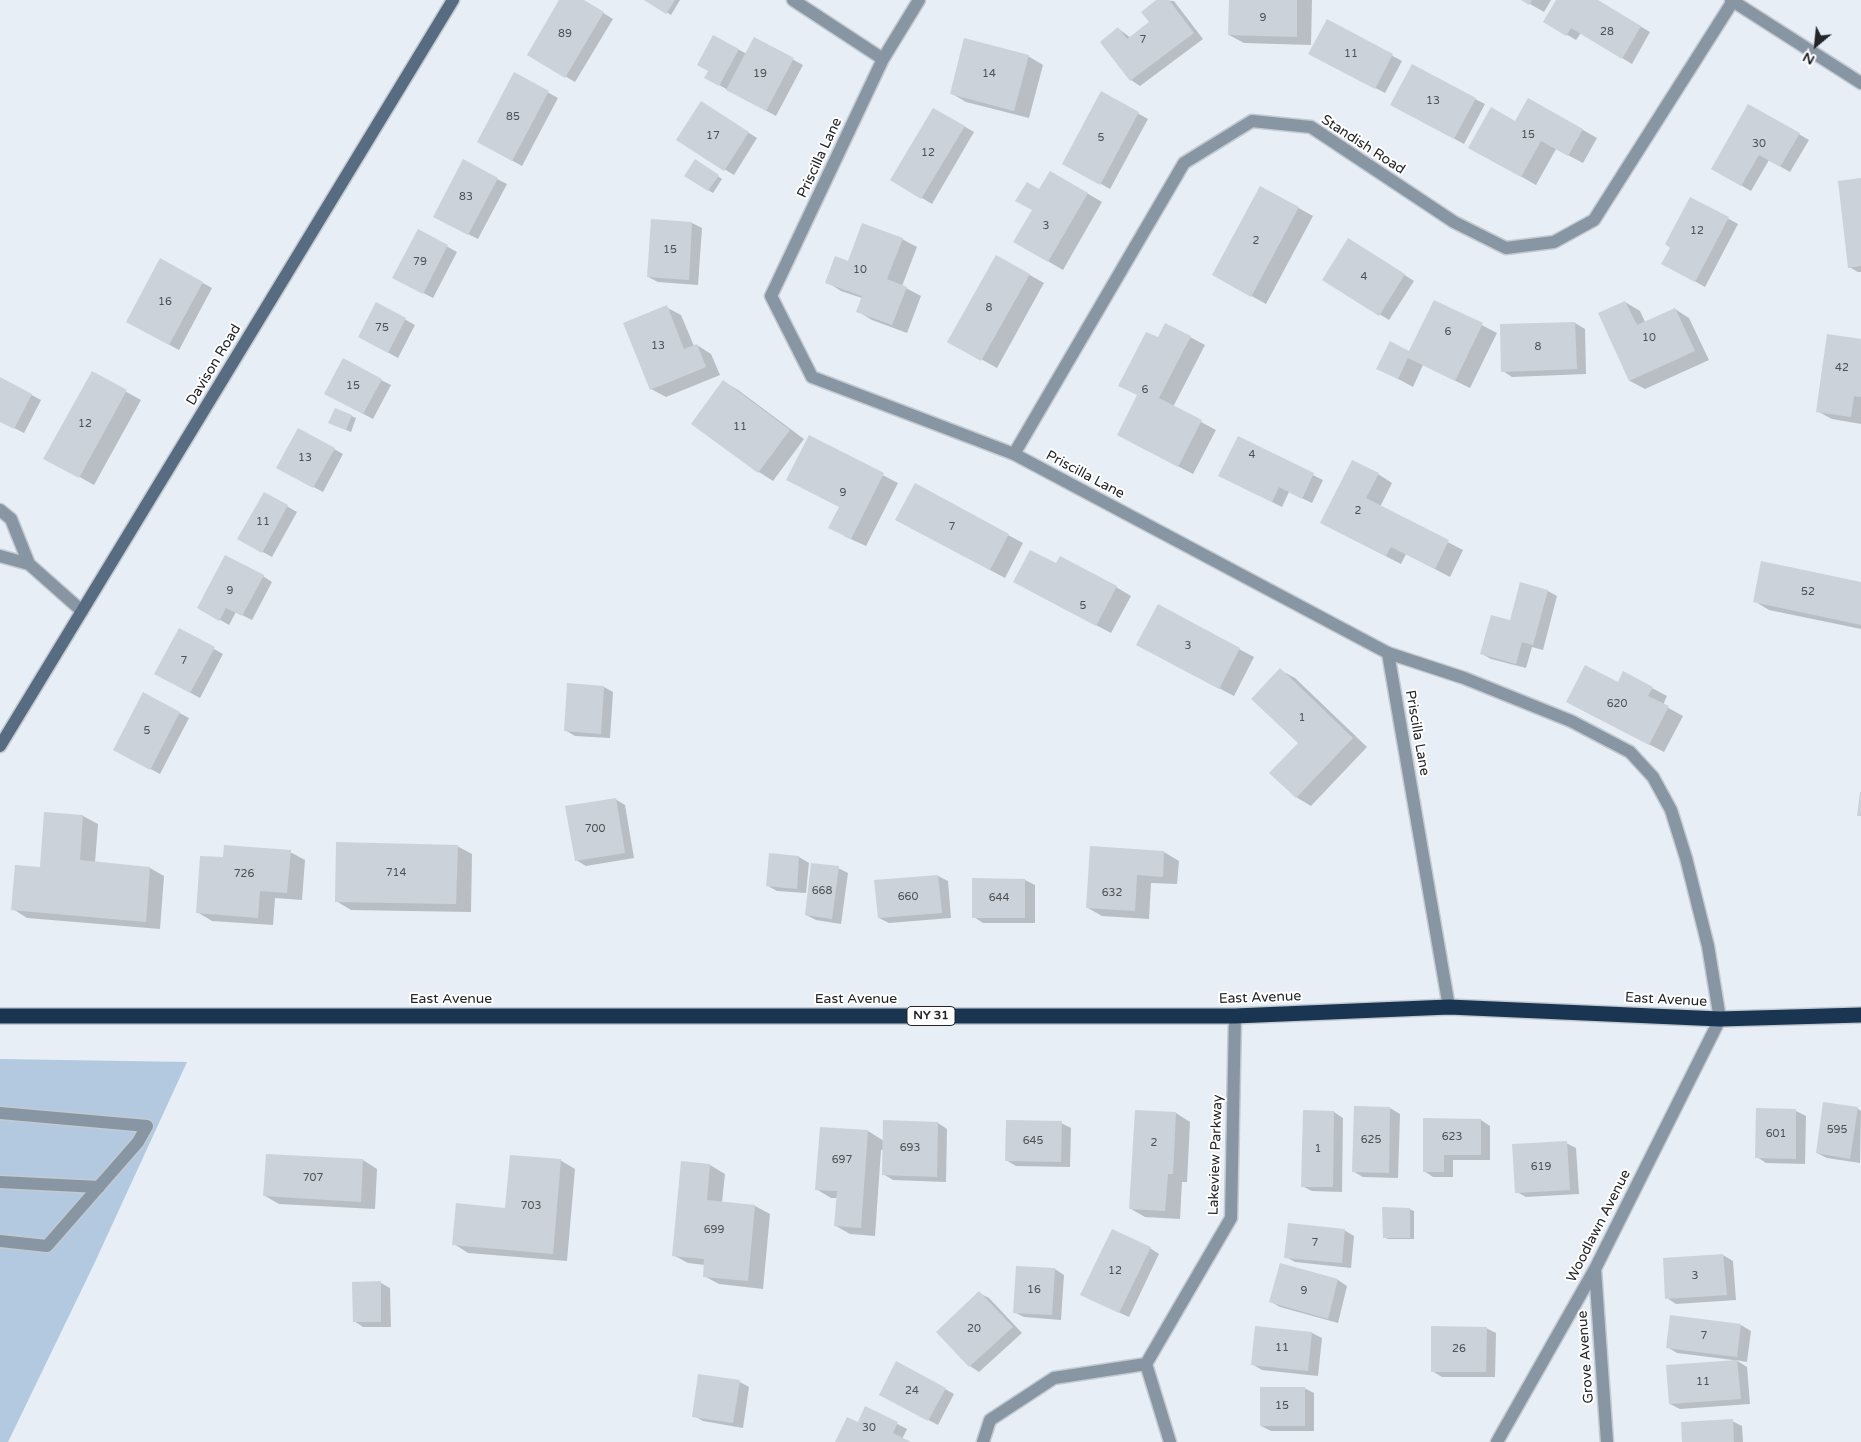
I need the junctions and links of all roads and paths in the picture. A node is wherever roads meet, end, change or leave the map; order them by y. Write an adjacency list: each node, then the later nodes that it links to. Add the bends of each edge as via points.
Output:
1 (453, 0): 11 (street, Davison Road)
2 (793, 0): 5 (street)
3 (919, 0): 5 (street, Priscilla Lane)
4 (1732, 1): 6 (street); 7 (street, Standish Road, via 1594,220 1554,242 1506,248 1454,222 1311,128 1252,121 1184,163)
5 (883, 60): 7 (street, Priscilla Lane, via 771,296 812,377)
6 (1861, 83)
7 (1014, 454): 12 (street, Priscilla Lane)
8 (0, 510): 10 (street, via 12,519)
9 (0, 556): 10 (street)
10 (29, 564): 11 (street)
11 (82, 611): 13 (street, Davison Road)
12 (1388, 653): 14 (street, Priscilla Lane); 18 (street, via 1464,678 1571,720 1630,752 1653,776 1671,810 1686,858 1708,946)
13 (0, 746)
14 (1449, 1007): 17 (highway, East Avenue / NY 31); 18 (highway, East Avenue / NY 31)
15 (1861, 1014): 18 (highway, East Avenue / NY 31)
16 (0, 1016): 17 (highway, East Avenue / NY 31)
17 (1235, 1016): 24 (street, Lakeview Parkway, via 1231,1218)
18 (1720, 1019): 23 (street, Woodlawn Avenue)
19 (0, 1114): 21 (street, via 147,1126 138,1142)
20 (0, 1182): 21 (street)
21 (99, 1187): 22 (street, via 47,1246)
22 (0, 1241)
23 (1595, 1269): 27 (street, Woodlawn Avenue); 28 (street, Grove Avenue)
24 (1146, 1364): 25 (street, via 1054,1378 990,1420); 26 (street)
25 (983, 1442)
26 (1170, 1442)
27 (1497, 1442)
28 (1606, 1442)

